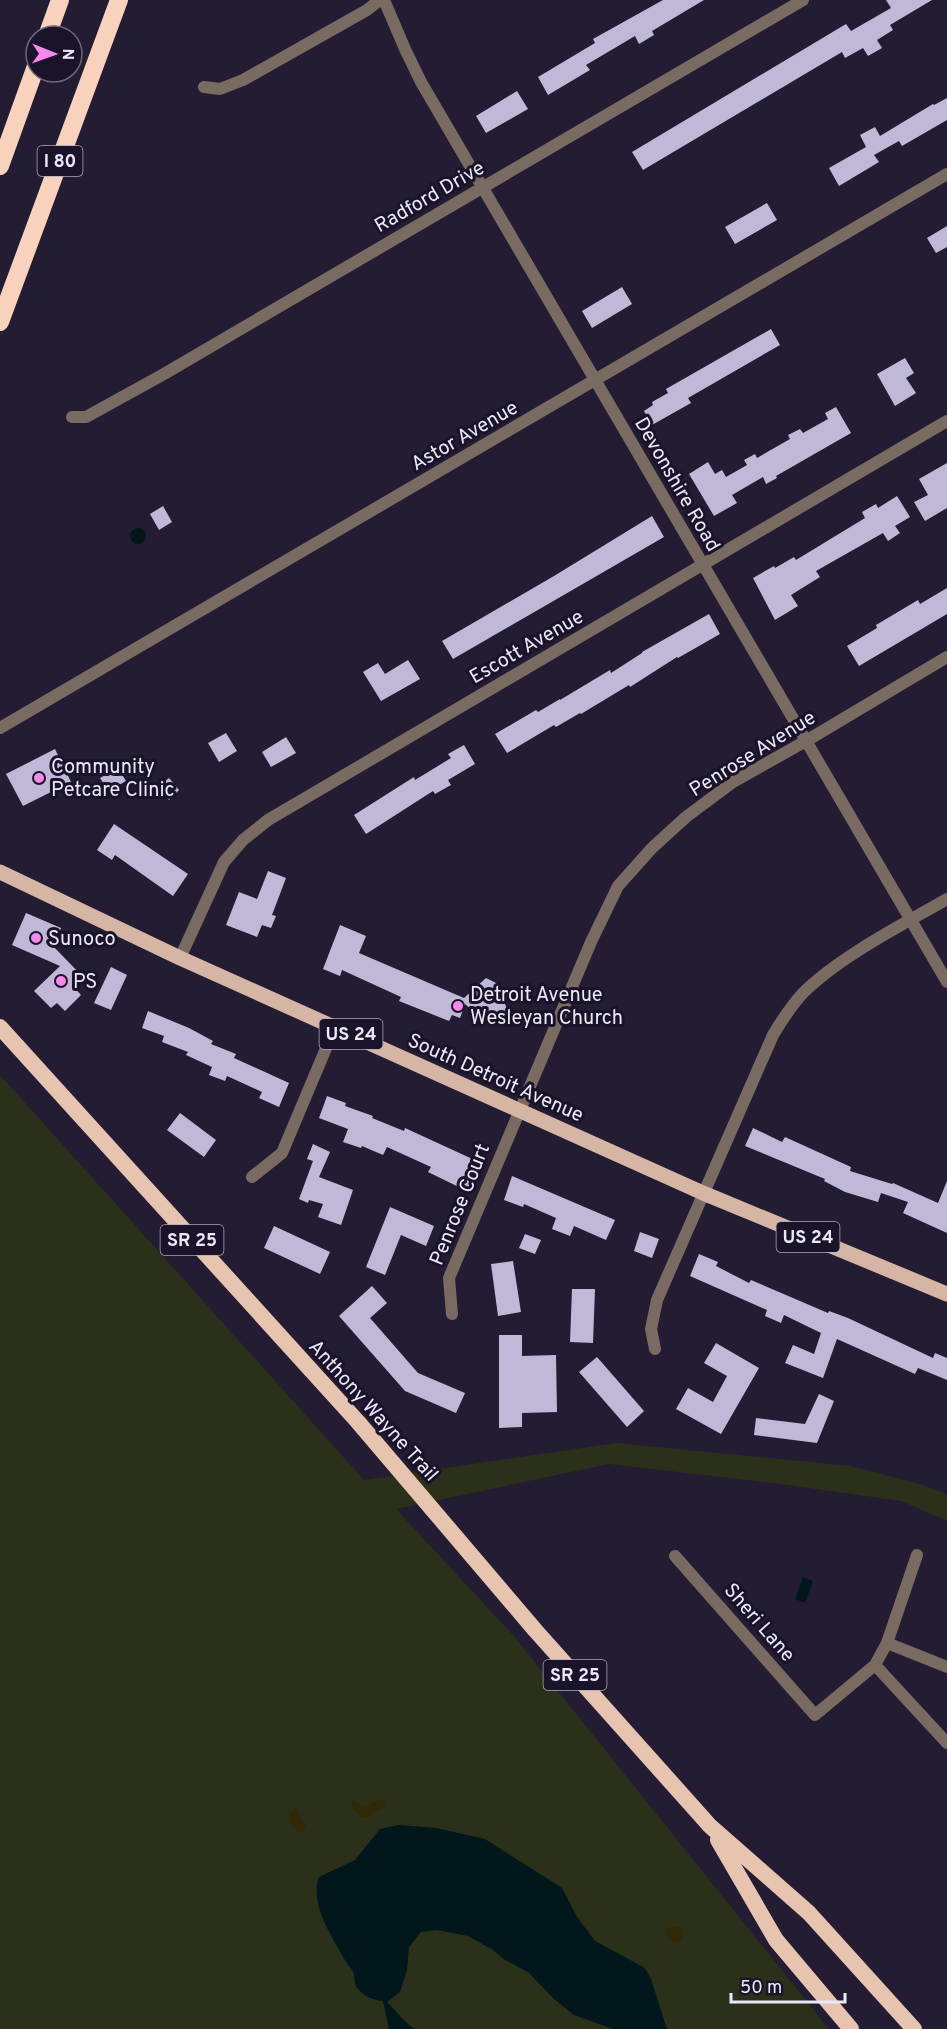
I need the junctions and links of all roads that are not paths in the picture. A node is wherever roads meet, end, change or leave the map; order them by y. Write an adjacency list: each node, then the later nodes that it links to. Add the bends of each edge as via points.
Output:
1 (60, 0): 6 (highway)
2 (119, 0): 12 (highway, I 80)
3 (380, 0): 8 (street, via 243,80 220,89)
4 (384, 0): 11 (street, Devonshire Road, via 421,82)
5 (803, 0): 11 (street, Radford Drive)
6 (51, 24)
7 (29, 84): 9 (highway, I 80)
8 (204, 87)
9 (0, 165)
10 (947, 174): 13 (street, Astor Avenue)
11 (482, 188): 13 (street, Devonshire Road); 14 (street, Radford Drive, via 164,374 87,417)
12 (0, 322)
13 (595, 380): 16 (street, Devonshire Road); 18 (street, Astor Avenue)
14 (72, 417)
15 (947, 421): 16 (street, Escott Avenue)
16 (703, 566): 19 (street, Devonshire Road); 23 (street, Escott Avenue, via 268,820 224,862)
17 (947, 657): 19 (street, Penrose Avenue)
18 (0, 728)
19 (806, 741): 22 (street, Devonshire Road); 27 (street, Penrose Avenue, via 733,782 686,817 618,886)
20 (0, 872): 23 (main road, South Detroit Avenue / US 24)
21 (947, 899): 22 (street)
22 (910, 920): 24 (street, Devonshire Road); 29 (street, via 834,967 803,993 784,1017)
23 (180, 958): 26 (main road, South Detroit Avenue / US 24)
24 (947, 982)
25 (0, 1027): 39 (highway, Anthony Wayne Trail / SR 25, via 358,1422 535,1630)
26 (335, 1027): 27 (main road, South Detroit Avenue / US 24); 28 (street, via 282,1153)
27 (518, 1110): 29 (main road, South Detroit Avenue / US 24); 31 (street, Penrose Court, via 449,1278)
28 (252, 1177)
29 (703, 1194): 30 (main road, South Detroit Avenue / US 24); 32 (street, via 657,1300 651,1329)
30 (947, 1294)
31 (452, 1314)
32 (655, 1349)
33 (675, 1556): 36 (street, Sheri Lane, via 815,1715)
34 (917, 1556): 35 (street)
35 (887, 1643): 36 (street); 37 (street)
36 (875, 1665): 38 (street)
37 (947, 1667)
38 (947, 1743)
39 (710, 1826): 40 (highway, Anthony Wayne Trail / SR 25, via 776,1940); 41 (highway, Anthony Wayne Trail / SR 25, via 809,1913)
40 (851, 2029)
41 (914, 2029)

